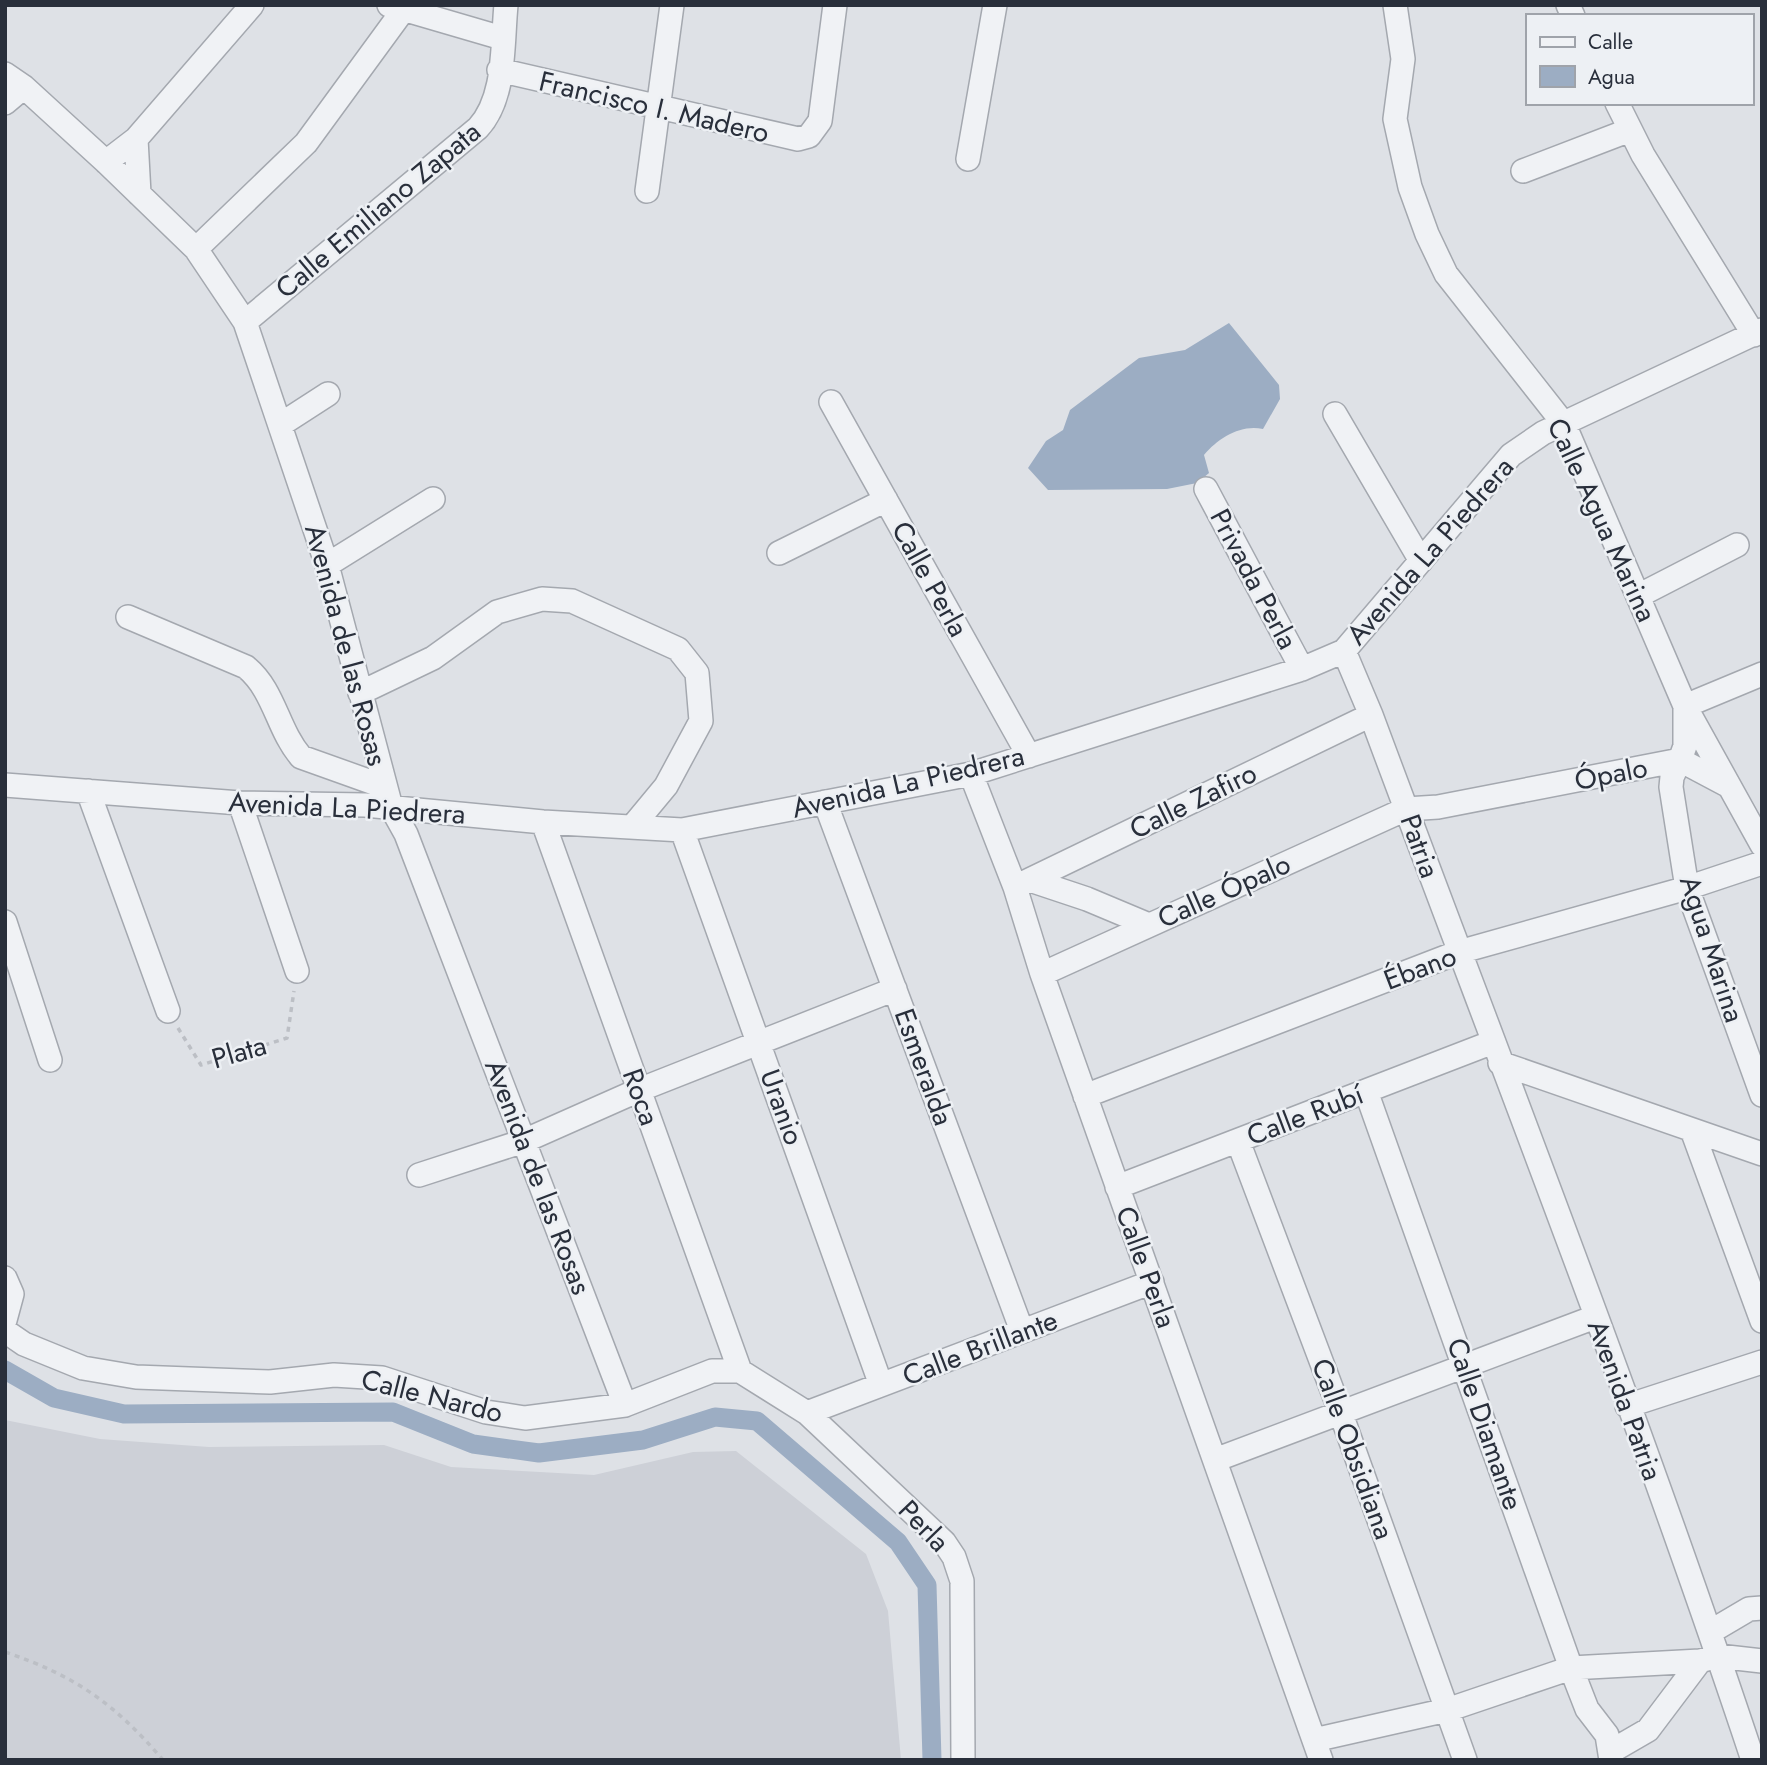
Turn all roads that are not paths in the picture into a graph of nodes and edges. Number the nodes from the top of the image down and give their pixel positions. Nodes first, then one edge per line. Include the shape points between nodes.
1 (252, 5) edge
2 (506, 5) edge
3 (672, 5) edge
4 (835, 5) edge
5 (995, 5) edge
6 (1395, 5) edge
7 (396, 7) edge
8 (502, 38) junction
9 (499, 70) junction
10 (15, 81) edge
11 (5, 103) edge
12 (1618, 105) edge
13 (658, 109) junction
14 (1630, 130) junction
15 (136, 139) junction
16 (968, 159) dead end
17 (106, 162) junction
18 (1523, 171) dead end
19 (647, 191) dead end
20 (139, 194) junction
21 (196, 249) junction
22 (245, 322) junction
23 (1758, 333) edge
24 (328, 394) dead end
25 (831, 402) dead end
26 (1335, 414) dead end
27 (1564, 424) junction
28 (280, 425) junction
29 (1206, 489) dead end
30 (433, 499) dead end
31 (886, 500) junction
32 (1737, 545) dead end
33 (779, 552) dead end
34 (1421, 561) junction
35 (327, 565) junction
36 (1638, 596) junction
37 (128, 617) dead end
38 (1345, 651) junction
39 (1302, 668) junction
40 (1762, 674) edge
41 (360, 694) junction
42 (1685, 706) junction
43 (1371, 715) junction
44 (1029, 756) junction
45 (1680, 760) junction
46 (971, 774) junction
47 (5, 785) edge
48 (1729, 786) junction
49 (88, 791) junction
50 (388, 797) junction
51 (825, 802) junction
52 (240, 803) junction
53 (1406, 809) junction
54 (543, 822) junction
55 (632, 827) junction
56 (682, 830) junction
57 (1762, 845) edge
58 (1762, 863) edge
59 (1022, 883) junction
60 (1688, 888) junction
61 (5, 922) edge
62 (1149, 925) junction
63 (1459, 952) junction
64 (297, 971) road end
65 (1042, 974) junction
66 (895, 989) junction
67 (168, 1011) road end
68 (759, 1045) junction
69 (1497, 1052) junction
70 (50, 1060) dead end
71 (639, 1090) junction
72 (1366, 1091) junction
73 (1085, 1096) junction
74 (1762, 1096) edge
75 (1692, 1130) junction
76 (524, 1141) junction
77 (1237, 1141) junction
78 (1762, 1154) edge
79 (419, 1175) dead end
80 (1117, 1187) junction
81 (5, 1278) edge
82 (1152, 1282) junction
83 (1595, 1317) junction
84 (5, 1320) edge
85 (1762, 1321) edge
86 (5, 1331) edge
87 (1022, 1331) junction
88 (1762, 1362) edge
89 (1465, 1366) junction
90 (740, 1371) junction
91 (881, 1385) junction
92 (625, 1405) junction
93 (1627, 1406) junction
94 (1340, 1411) junction
95 (807, 1413) junction
96 (1215, 1460) junction
97 (1762, 1608) edge
98 (1710, 1632) junction
99 (1709, 1659) junction
100 (1762, 1661) edge
101 (1572, 1668) junction
102 (1447, 1710) junction
103 (1317, 1750) edge
104 (1610, 1756) edge
105 (963, 1760) edge
106 (1465, 1760) edge
107 (1753, 1760) edge

1 - 15 street
2 - 8 street, Calle Emiliano Zapata
3 - 13 street
4 - 13 street, Francisco I. Madero via 820,121 809,136 787,139
5 - 16 street
6 - 27 street, Calle Agua Marina via 1402,59 1395,119 1410,187 1427,234 1446,274
7 - 8 street
7 - 21 street via 306,143
8 - 9 street, Calle Emiliano Zapata
9 - 13 street, Francisco I. Madero
9 - 22 street, Calle Emiliano Zapata via 491,114 478,128
10 - 11 street
10 - 17 street, Avenida de las Rosas
12 - 14 street
13 - 19 street
14 - 18 street
14 - 23 street
15 - 17 street
15 - 20 street
17 - 20 street, Avenida de las Rosas
20 - 21 street, Avenida de las Rosas
21 - 22 street, Avenida de las Rosas
22 - 28 street, Avenida de las Rosas
23 - 27 street, Avenida La Piedrera
24 - 28 street
25 - 31 street, Calle Perla
26 - 34 street
27 - 34 street, Avenida La Piedrera via 1511,455
27 - 36 street, Calle Agua Marina
28 - 35 street, Avenida de las Rosas
29 - 39 street, Privada Perla
30 - 35 street
31 - 33 street
31 - 44 street, Calle Perla
32 - 36 street
34 - 38 street, Avenida La Piedrera
35 - 41 street, Avenida de las Rosas
36 - 42 street, Calle Agua Marina
37 - 50 street via 246,667 262,680 292,747 301,757
38 - 39 street, Avenida La Piedrera
38 - 43 street, Patria
39 - 44 street, Avenida La Piedrera
40 - 42 street
41 - 50 street, Avenida de las Rosas
41 - 55 street via 433,658 497,612 542,599 572,601 678,649 697,673 701,721 666,786
42 - 45 street, Ópalo via 1685,746
42 - 48 street, Calle Agua Marina
43 - 53 street, Patria
43 - 59 street, Calle Zafiro
44 - 46 street, Avenida La Piedrera
45 - 48 street
45 - 53 street, Ópalo via 1438,807
45 - 60 street, Agua Marina via 1671,787
46 - 51 street, Avenida La Piedrera
46 - 59 street, Calle Perla
47 - 49 street, Avenida La Piedrera
48 - 57 street, Calle Agua Marina
49 - 52 street, Avenida La Piedrera
49 - 67 street
50 - 52 street, Avenida La Piedrera
50 - 54 street, Avenida La Piedrera
50 - 76 street, Avenida de las Rosas
51 - 56 street, Avenida La Piedrera
51 - 66 street, Esmeralda
52 - 64 street
53 - 62 street, Calle Ópalo
53 - 63 street, Patria
54 - 55 street, Avenida La Piedrera
54 - 71 street, Roca
55 - 56 street, Avenida La Piedrera
56 - 68 street, Uranio
58 - 60 street, Ébano
59 - 62 street via 1087,899
59 - 65 street, Calle Perla
60 - 63 street, Ébano
60 - 74 street, Agua Marina
61 - 70 street
62 - 65 street, Calle Ópalo
63 - 69 street, Patria
63 - 73 street, Ébano
65 - 73 street, Calle Perla
66 - 68 street
66 - 87 street, Esmeralda
68 - 71 street
68 - 91 street, Uranio
69 - 72 street, Calle Rubí
69 - 75 street
69 - 83 street, Avenida Patria
71 - 76 street
71 - 90 street, Roca
72 - 77 street, Calle Rubí
72 - 89 street, Calle Diamante
73 - 80 street, Calle Perla
75 - 78 street
75 - 85 street
76 - 79 street
76 - 92 street, Avenida de las Rosas
77 - 80 street, Calle Rubí
77 - 94 street, Calle Obsidiana
80 - 82 street, Calle Perla
81 - 84 street via 12,1294
82 - 87 street, Calle Brillante
82 - 96 street, Calle Perla
83 - 89 street
83 - 93 street, Avenida Patria
86 - 92 street, Calle Nardo via 24,1344 83,1368 136,1377 270,1382 334,1375 382,1378 486,1412 525,1418
87 - 91 street, Calle Brillante
88 - 93 street
89 - 94 street
89 - 101 street, Calle Diamante
90 - 92 street, Calle Nardo via 712,1371
90 - 95 street
91 - 95 street, Calle Brillante
93 - 98 street, Avenida Patria
94 - 96 street
94 - 102 street, Calle Obsidiana
95 - 105 street, Perla via 944,1542 954,1557 962,1581
96 - 103 street, Calle Perla
97 - 98 street via 1749,1609
98 - 99 street, Avenida Patria
99 - 100 street
99 - 101 street
99 - 104 street, Calle Diamante via 1648,1730
99 - 107 street, Avenida Patria
101 - 102 street
101 - 104 street, Calle Diamante via 1587,1709 1608,1735
102 - 103 street
102 - 106 street, Calle Obsidiana

